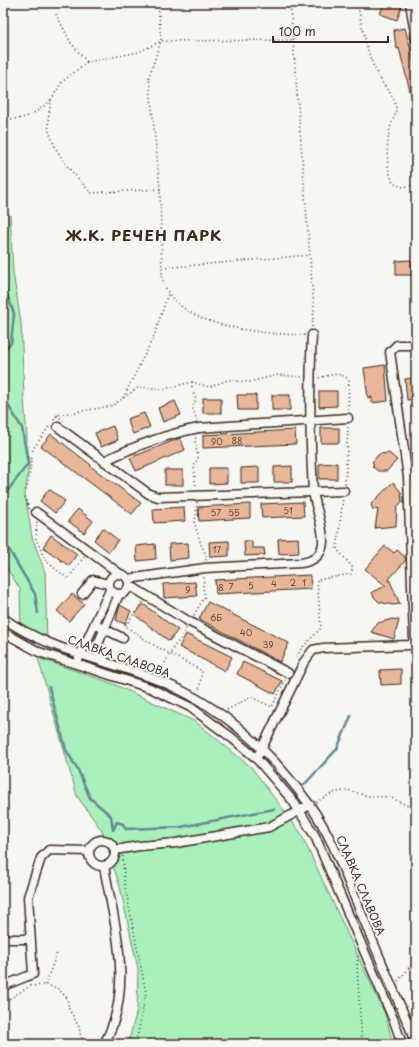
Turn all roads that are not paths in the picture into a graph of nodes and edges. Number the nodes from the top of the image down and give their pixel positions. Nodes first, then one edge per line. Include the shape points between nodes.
1 (410, 3) edge
2 (416, 39) edge
3 (312, 335) road end
4 (416, 345) edge
5 (348, 418) road end
6 (309, 419) junction
7 (58, 428) dead end
8 (104, 461) junction
9 (344, 491) road end
10 (314, 494) junction
11 (33, 514) road end
12 (102, 559) junction
13 (120, 574) junction
14 (414, 578) edge
15 (128, 582) junction
16 (109, 584) junction
17 (82, 594) dead end
18 (119, 594) junction
19 (3, 618) edge
20 (94, 623) junction
21 (104, 628) junction
22 (3, 632) edge
23 (123, 638) dead end
24 (81, 653) junction
25 (106, 661) junction
26 (77, 664) junction
27 (288, 673) road end
28 (263, 750) junction
29 (256, 758) junction
30 (310, 805) junction
31 (299, 811) junction
32 (119, 850) junction
33 (88, 852) junction
34 (104, 866) junction
35 (3, 939) edge
36 (30, 939) junction
37 (3, 986) edge
38 (104, 1044) edge
39 (402, 1044) edge
40 (414, 1044) edge

1 - 2 street
3 - 6 street
4 - 14 street via 397,345 390,352 408,477
5 - 6 street
6 - 8 street via 186,430
6 - 10 street
7 - 8 street
8 - 10 street via 149,494 158,497
9 - 10 street
10 - 15 street via 323,541 320,553 312,561 205,568
11 - 12 street
12 - 13 street
12 - 16 street
13 - 15 street
13 - 16 street
14 - 28 street via 414,639 411,645 313,650 304,662
15 - 18 street via 125,592
15 - 27 street via 188,621
16 - 17 street via 93,580
16 - 18 street
16 - 20 street
18 - 21 street
19 - 24 street, СЛАВКА СЛАВОВА via 47,643
20 - 21 street
20 - 24 street
21 - 23 street
21 - 25 street via 99,638 98,651
22 - 26 street, СЛАВКА СЛАВОВА via 39,652
24 - 25 street, СЛАВКА СЛАВОВА
24 - 26 street
25 - 28 street, СЛАВКА СЛАВОВА via 154,678 195,698
26 - 29 street, СЛАВКА СЛАВОВА via 150,688 190,707
28 - 29 street
28 - 30 street, СЛАВКА СЛАВОВА
29 - 31 street, СЛАВКА СЛАВОВА
30 - 31 street
30 - 40 street, СЛАВКА СЛАВОВА via 334,849 410,1028
31 - 32 street via 269,827
31 - 39 street, СЛАВКА СЛАВОВА via 324,854
32 - 33 street via 103,840 92,844
32 - 34 street via 112,862
33 - 34 street via 92,863
33 - 36 street via 49,850 41,858 28,897
34 - 38 street via 121,974 115,1018
35 - 36 street
36 - 37 street via 33,974

